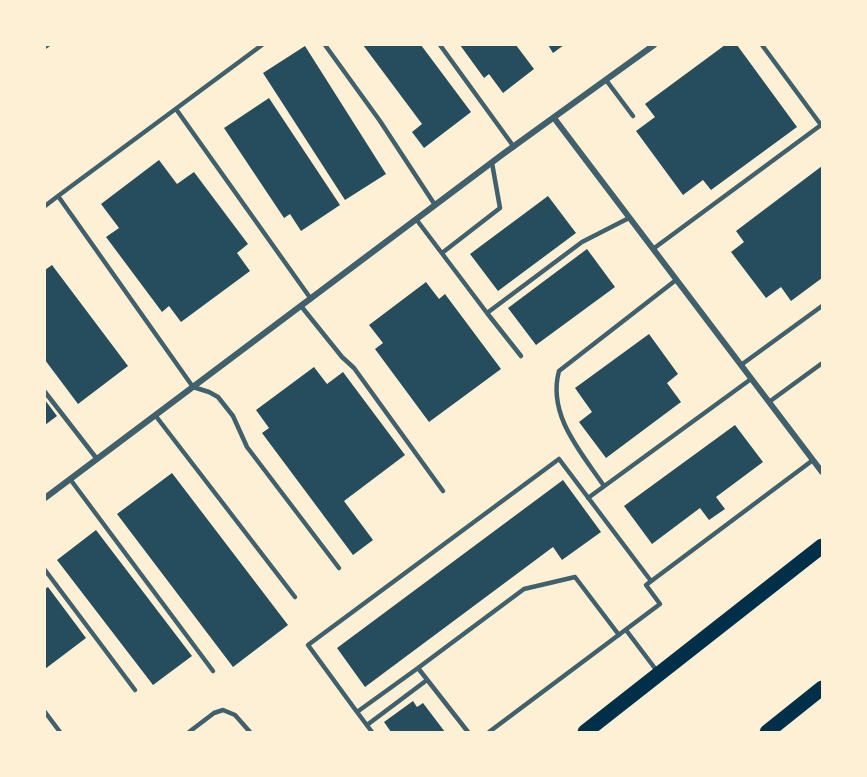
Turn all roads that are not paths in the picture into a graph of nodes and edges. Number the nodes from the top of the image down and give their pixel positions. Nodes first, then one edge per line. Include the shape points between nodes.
1 (262, 45) edge
2 (325, 45) edge
3 (440, 45) edge
4 (654, 45) edge
5 (762, 45) edge
6 (606, 80) junction
7 (176, 109) junction
8 (633, 116) dead end
9 (554, 118) junction
10 (514, 147) junction
11 (492, 163) junction
12 (58, 196) junction
13 (435, 205) junction
14 (45, 206) edge
15 (629, 218) junction
16 (416, 219) junction
17 (653, 249) junction
18 (442, 253) junction
19 (676, 280) junction
20 (311, 299) junction
21 (300, 306) junction
22 (822, 306) edge
23 (487, 313) junction
24 (521, 356) dead end
25 (820, 364) dead end
26 (741, 365) junction
27 (751, 379) junction
28 (193, 387) junction
29 (45, 392) edge
30 (769, 402) junction
31 (156, 415) junction
32 (97, 459) junction
33 (813, 460) junction
34 (822, 472) edge
35 (70, 479) junction
36 (604, 486) junction
37 (443, 491) dead end
38 (45, 498) edge
39 (588, 498) junction
40 (822, 546) edge
41 (339, 568) dead end
42 (45, 570) edge
43 (651, 581) junction
44 (295, 597) dead end
45 (626, 630) junction
46 (619, 635) junction
47 (418, 668) junction
48 (213, 671) dead end
49 (659, 674) junction
50 (427, 680) junction
51 (822, 688) edge
52 (135, 690) dead end
53 (45, 712) edge
54 (357, 712) junction
55 (367, 724) junction
56 (590, 730) edge
57 (60, 732) edge
58 (189, 732) edge
59 (250, 732) edge
60 (372, 732) edge
61 (468, 732) edge
62 (489, 732) edge
63 (767, 732) edge

1 - 7 lane
2 - 13 lane
3 - 10 lane
4 - 6 street
5 - 17 lane via 821,124
6 - 8 lane
6 - 9 street
7 - 12 lane
7 - 20 lane
9 - 10 street
9 - 15 street
10 - 11 street
11 - 13 street
11 - 18 lane via 500,208
12 - 14 lane
12 - 28 lane
13 - 16 street
15 - 17 street
15 - 23 lane via 582,242
16 - 18 lane
16 - 20 street
17 - 19 street
18 - 23 lane
19 - 26 street
19 - 36 lane via 559,371 555,386 558,405 570,436
20 - 21 street
21 - 28 street
21 - 37 lane via 354,368
22 - 26 lane
23 - 24 lane
25 - 30 lane
26 - 27 street
27 - 30 street
27 - 36 lane
28 - 31 street
28 - 41 lane via 218,397 233,416 246,447
29 - 32 lane
30 - 33 street
31 - 32 street
31 - 44 lane
32 - 35 street
33 - 34 street
33 - 43 lane
35 - 38 street
35 - 48 lane
36 - 39 lane
39 - 43 lane
39 - 54 lane via 559,459 308,645
40 - 49 highway
42 - 52 lane
43 - 45 lane via 646,585 660,604
45 - 46 lane
45 - 49 lane
46 - 47 lane via 575,577 524,589
46 - 62 lane
47 - 50 lane
47 - 54 lane
49 - 56 highway
50 - 55 lane
50 - 61 lane
51 - 63 highway
53 - 57 lane
54 - 55 lane
55 - 60 lane
58 - 59 lane via 223,710 236,715

